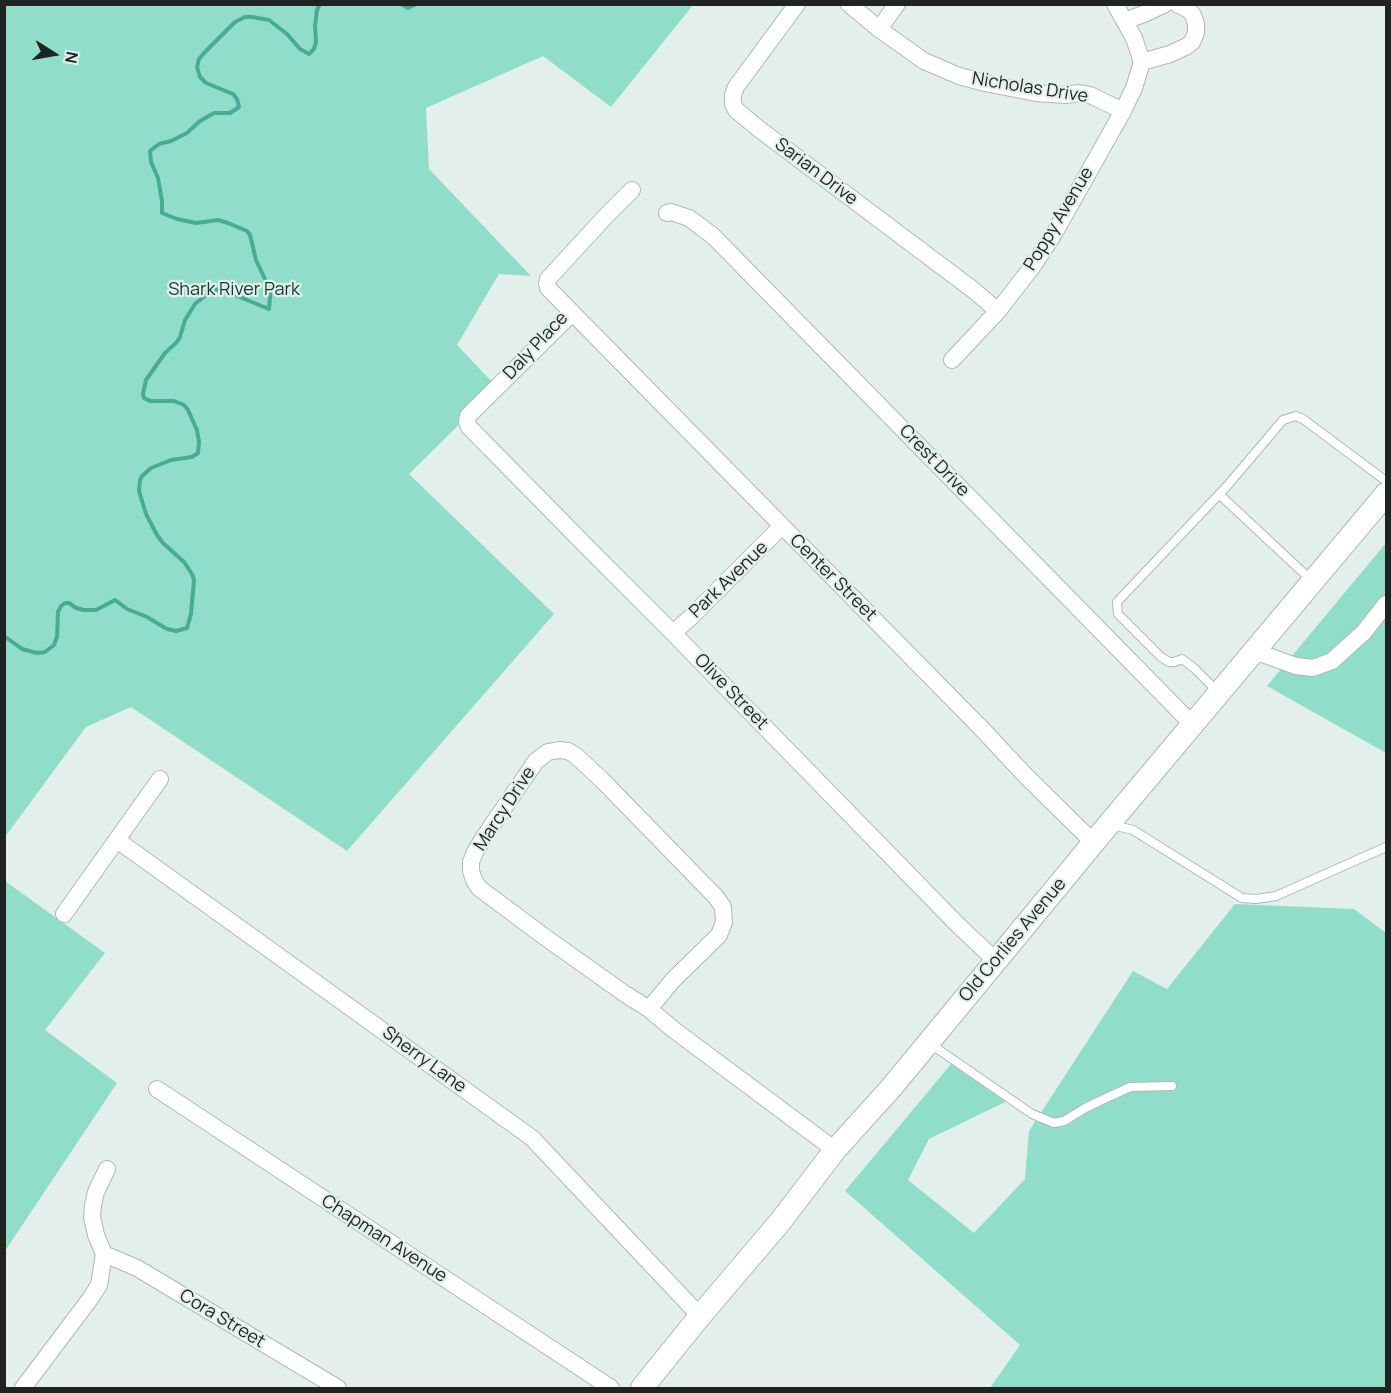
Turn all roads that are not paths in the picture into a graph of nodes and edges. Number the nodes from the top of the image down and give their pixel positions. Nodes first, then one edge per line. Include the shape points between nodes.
1 (797, 4) edge
2 (849, 4) edge
3 (897, 4) edge
4 (1115, 4) edge
5 (1165, 4) edge
6 (1176, 4) edge
7 (1125, 21) junction
8 (879, 29) junction
9 (1142, 62) junction
10 (1123, 111) junction
11 (632, 190) dead end
12 (667, 213) dead end
13 (998, 311) junction
14 (572, 313) junction
15 (952, 360) dead end
16 (467, 422) joint
17 (1386, 481) edge
18 (1219, 494) junction
19 (1386, 494) edge
20 (783, 526) junction
21 (1312, 582) junction
22 (1386, 604) edge
23 (674, 633) junction
24 (1254, 651) junction
25 (1219, 693) junction
26 (1192, 724) junction
27 (160, 779) dead end
28 (1109, 824) junction
29 (117, 840) junction
30 (1094, 843) junction
31 (1386, 847) edge
32 (64, 914) dead end
33 (996, 961) junction
34 (649, 1009) junction
35 (928, 1043) junction
36 (1172, 1086) dead end
37 (157, 1089) dead end
38 (835, 1150) junction
39 (107, 1169) dead end
40 (104, 1254) junction
41 (700, 1316) junction
42 (30, 1386) edge
43 (338, 1389) edge
44 (611, 1389) edge
45 (642, 1389) edge

1 - 13 street, Sarian Drive via 736,87 736,110
2 - 8 street, Nicholas Drive
3 - 8 street
4 - 7 street
5 - 7 street
6 - 9 street via 1193,15 1196,33 1192,42
7 - 9 street
8 - 10 street, Nicholas Drive via 924,61 959,76 1036,93 1090,95
9 - 10 street, Poppy Avenue
10 - 13 street, Poppy Avenue via 1055,232
11 - 14 street, Daly Place via 548,279 548,288
12 - 26 street, Crest Drive via 689,218 713,236
13 - 15 street, Poppy Avenue
14 - 16 street, Daly Place via 468,416
14 - 20 street, Center Street
16 - 23 street, Olive Street
17 - 18 lane via 1296,416 1283,420
18 - 21 lane
18 - 25 lane via 1117,602 1118,614 1161,657 1169,662 1182,659
19 - 21 street, Old Corlies Avenue
20 - 23 street, Park Avenue
20 - 30 street, Center Street
21 - 24 street, Old Corlies Avenue
22 - 24 street via 1332,662 1313,668 1296,666
23 - 33 street, Olive Street
24 - 25 street, Old Corlies Avenue
25 - 26 street, Old Corlies Avenue
26 - 28 street, Old Corlies Avenue
27 - 29 street
28 - 30 street, Old Corlies Avenue
28 - 31 lane via 1133,830 1242,898 1276,896
29 - 32 street
29 - 41 street, Sherry Lane via 532,1138
30 - 33 street, Old Corlies Avenue
33 - 35 street, Old Corlies Avenue
34 - 34 street, Marcy Drive via 542,935 479,888 474,880 471,862 475,852 536,761 548,752 559,750 575,755 723,907 724,922 718,935
34 - 38 street, Marcy Drive
35 - 36 lane via 1032,1114 1054,1123 1130,1087
35 - 38 street, Old Corlies Avenue
37 - 44 street, Chapman Avenue
38 - 41 street, Old Corlies Avenue
39 - 40 street via 96,1191 92,1217
40 - 42 street via 99,1285
40 - 43 street, Cora Street via 137,1268
41 - 45 street, Old Corlies Avenue

